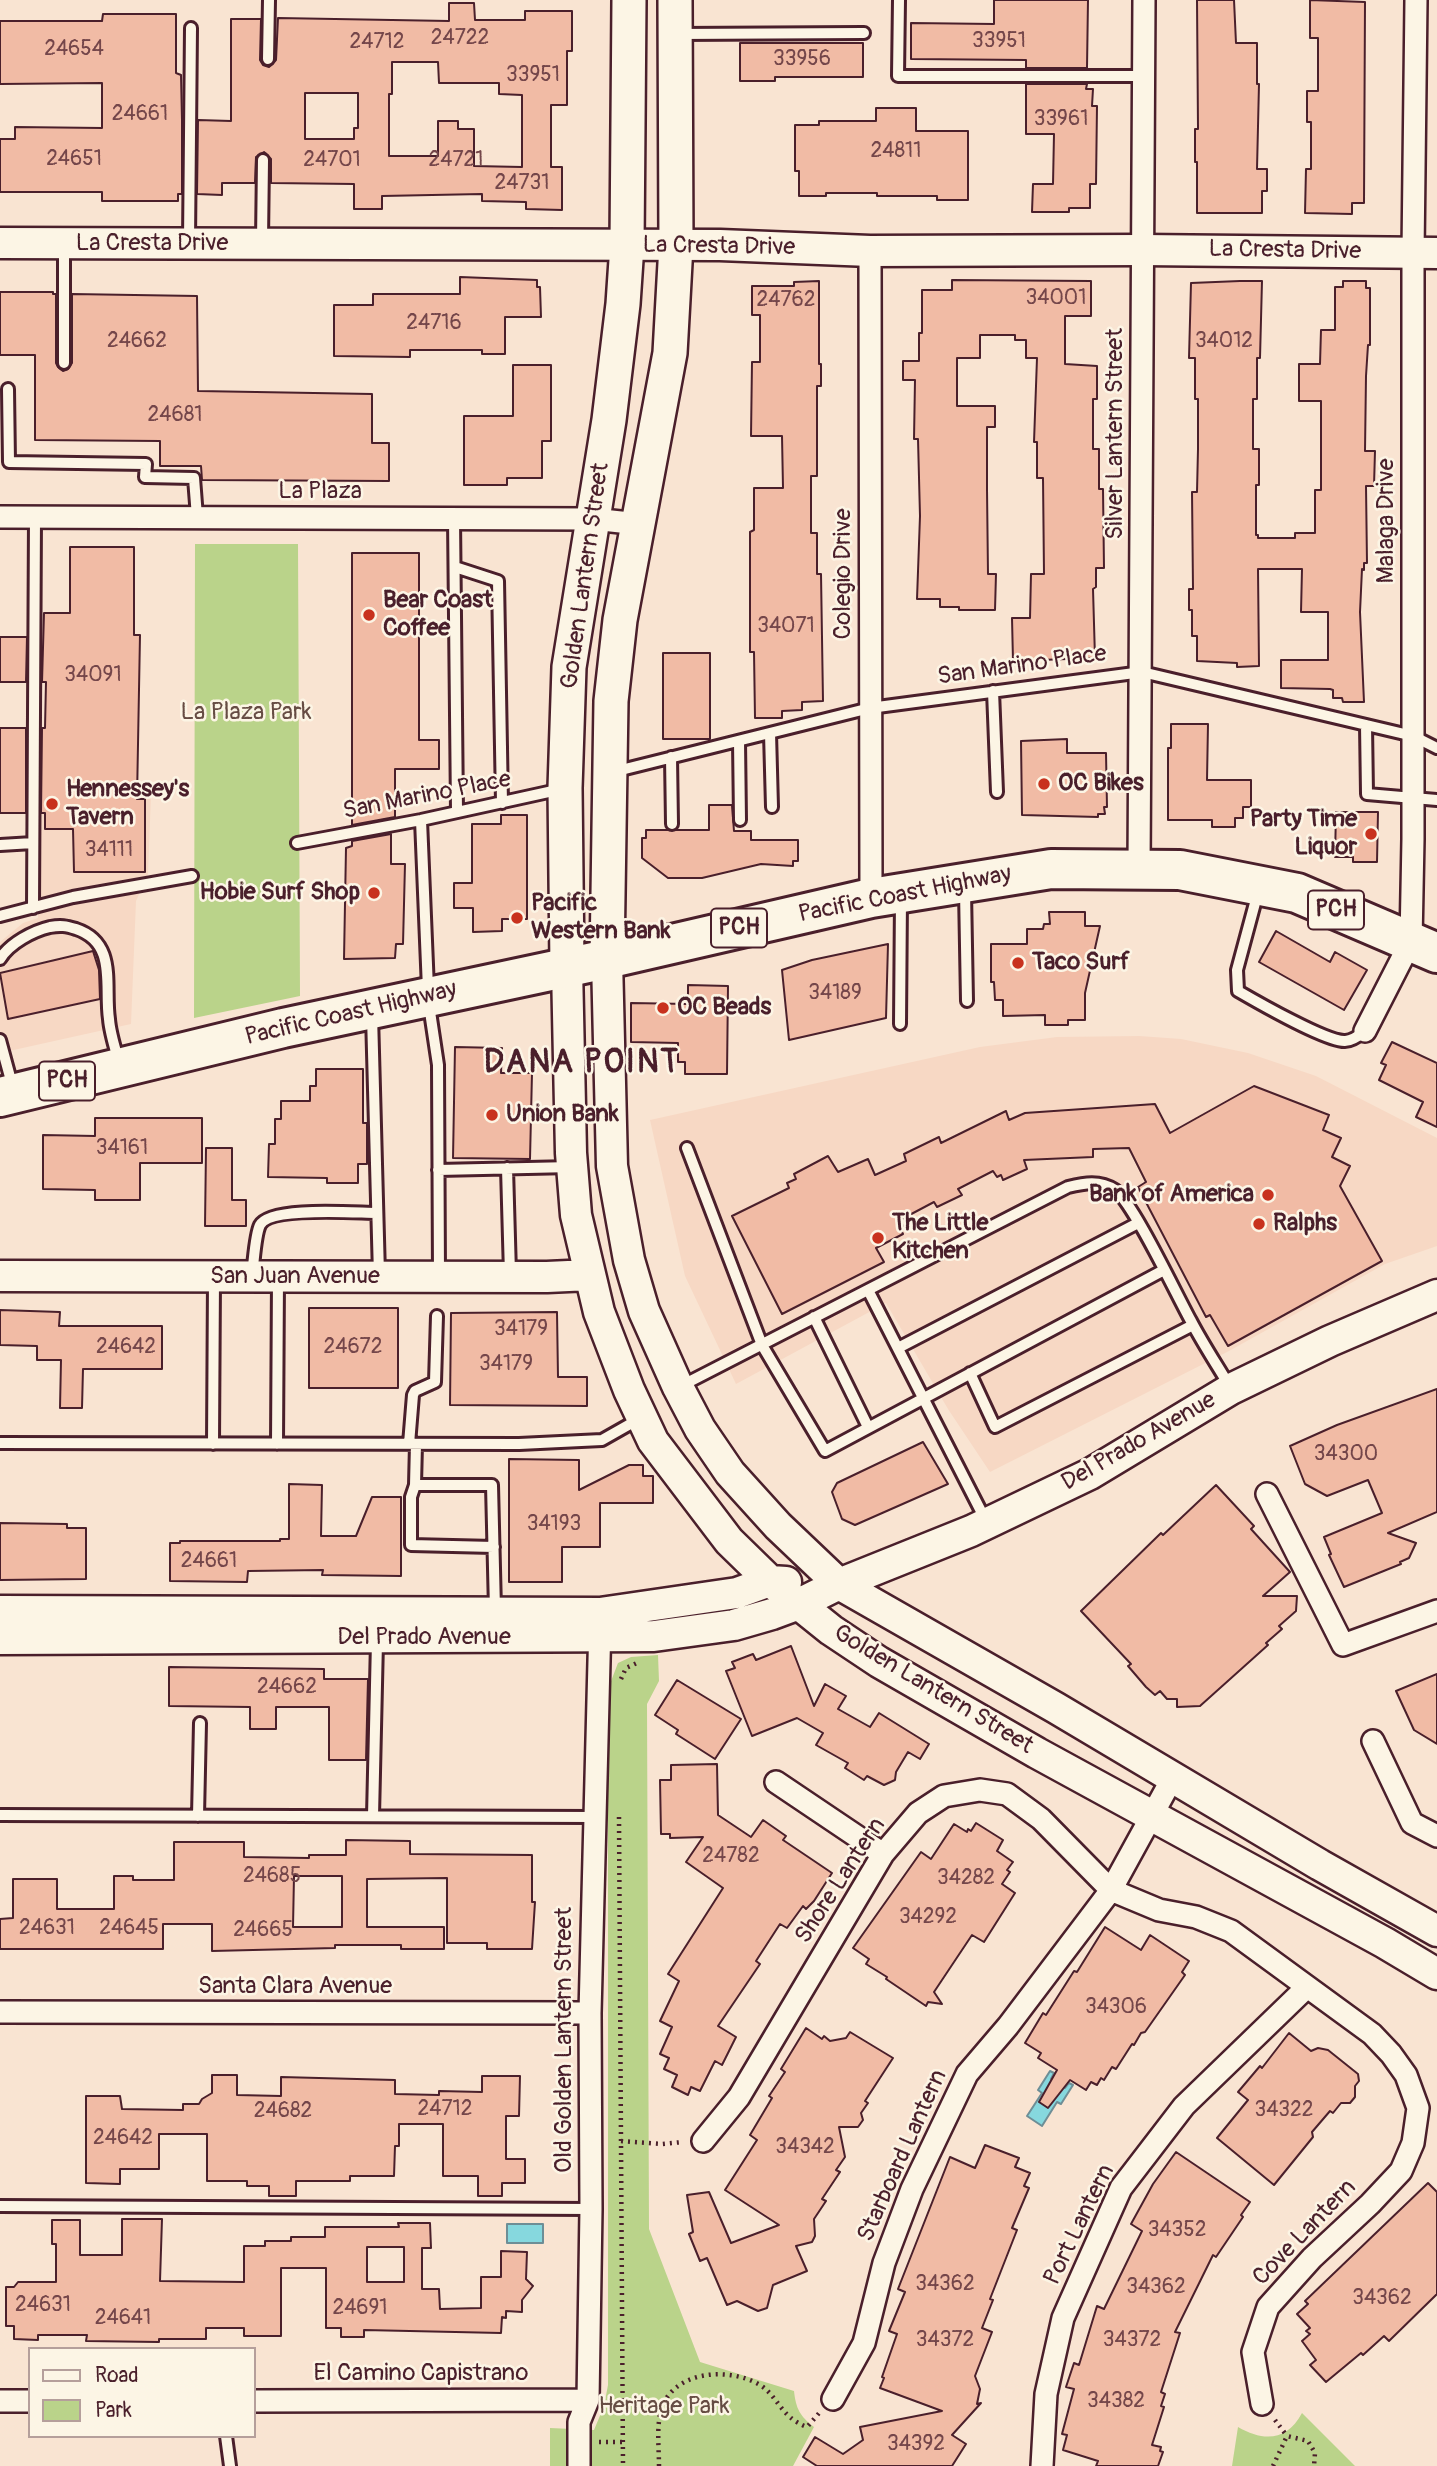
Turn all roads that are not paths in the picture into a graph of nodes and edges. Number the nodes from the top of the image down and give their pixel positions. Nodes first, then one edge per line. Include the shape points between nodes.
1 (269, 0) edge
2 (629, 0) edge
3 (659, 0) edge
4 (675, 0) edge
5 (898, 0) edge
6 (1144, 0) edge
7 (1416, 0) edge
8 (191, 28) dead end
9 (864, 33) dead end
10 (675, 34) junction
11 (268, 59) dead end
12 (1144, 76) junction
13 (674, 84) junction
14 (263, 160) dead end
15 (0, 243) edge
16 (64, 243) junction
17 (189, 244) junction
18 (262, 244) junction
19 (627, 246) junction
20 (676, 246) junction
21 (1142, 250) junction
22 (870, 251) junction
23 (1425, 253) edge
24 (64, 363) dead end
25 (8, 389) dead end
26 (0, 517) edge
27 (35, 517) junction
28 (197, 517) junction
29 (454, 518) junction
30 (593, 519) junction
31 (639, 524) junction
32 (455, 567) junction
33 (1142, 672) junction
34 (993, 691) junction
35 (870, 708) junction
36 (1366, 725) junction
37 (771, 733) junction
38 (1413, 736) junction
39 (739, 741) junction
40 (1437, 748) edge
41 (671, 757) junction
42 (610, 773) junction
43 (565, 788) junction
44 (998, 792) dead end
45 (1413, 797) junction
46 (1437, 800) edge
47 (502, 803) junction
48 (772, 807) dead end
49 (457, 813) junction
50 (421, 820) junction
51 (740, 820) dead end
52 (672, 824) dead end
53 (297, 843) dead end
54 (33, 844) junction
55 (0, 845) edge
56 (1139, 868) junction
57 (192, 876) dead end
58 (964, 881) junction
59 (1259, 886) junction
60 (886, 895) junction
61 (54, 902) junction
62 (33, 908) junction
63 (0, 916) edge
64 (62, 925) junction
65 (1424, 947) edge
66 (0, 959) edge
67 (607, 959) junction
68 (568, 967) junction
69 (428, 996) junction
70 (967, 1002) dead end
71 (372, 1009) junction
72 (900, 1024) dead end
73 (1365, 1031) joint
74 (0, 1040) edge
75 (120, 1068) junction
76 (7, 1095) edge
77 (687, 1148) dead end
78 (573, 1167) junction
79 (507, 1168) junction
80 (438, 1170) junction
81 (377, 1213) junction
82 (1138, 1223) junction
83 (1164, 1270) junction
84 (590, 1275) junction
85 (0, 1276) edge
86 (214, 1277) junction
87 (265, 1277) junction
88 (379, 1277) junction
89 (439, 1277) junction
90 (510, 1277) junction
91 (868, 1290) junction
92 (1437, 1295) edge
93 (437, 1316) dead end
94 (814, 1317) junction
95 (1193, 1325) junction
96 (762, 1345) junction
97 (898, 1348) junction
98 (970, 1373) junction
99 (678, 1388) junction
100 (1231, 1389) junction
101 (923, 1398) junction
102 (642, 1417) junction
103 (868, 1427) junction
104 (0, 1443) edge
105 (213, 1444) junction
106 (277, 1444) junction
107 (413, 1444) junction
108 (415, 1485) junction
109 (1266, 1494) dead end
110 (987, 1523) junction
111 (494, 1547) junction
112 (770, 1581) junction
113 (839, 1584) junction
114 (799, 1604) junction
115 (1437, 1611) edge
116 (0, 1612) edge
117 (495, 1613) junction
118 (600, 1625) junction
119 (377, 1638) junction
120 (0, 1639) edge
121 (200, 1723) dead end
122 (1373, 1741) dead end
123 (1173, 1777) junction
124 (776, 1782) dead end
125 (0, 1815) edge
126 (198, 1816) junction
127 (373, 1816) junction
128 (595, 1817) junction
129 (1153, 1817) junction
130 (1437, 1836) edge
131 (883, 1854) junction
132 (1111, 1890) junction
133 (1437, 1931) edge
134 (1437, 1974) edge
135 (1307, 1987) junction
136 (0, 2012) edge
137 (590, 2013) junction
138 (703, 2141) road end
139 (0, 2206) edge
140 (591, 2208) junction
141 (833, 2399) road end
142 (588, 2400) junction
143 (0, 2401) edge
144 (28, 2401) edge
145 (256, 2401) edge
146 (1262, 2404) dead end
147 (226, 2438) edge
148 (230, 2466) edge
149 (579, 2466) edge
150 (1042, 2466) edge

1 - 11 lane
2 - 19 main road, Golden Lantern Street
3 - 13 main road via 660,62 662,73
4 - 10 main road, Golden Lantern Street
5 - 12 lane via 898,76
6 - 12 street, Silver Lantern Street
7 - 23 street, Malaga Drive
8 - 17 lane
9 - 10 lane
10 - 13 main road, Golden Lantern Street
12 - 21 street, Silver Lantern Street
13 - 20 main road, Golden Lantern Street
14 - 18 lane
15 - 16 main road, La Cresta Drive
16 - 17 main road, La Cresta Drive
16 - 24 lane
17 - 18 main road, La Cresta Drive
18 - 19 main road, La Cresta Drive
19 - 20 main road, La Cresta Drive
19 - 30 main road, Golden Lantern Street
20 - 22 main road, La Cresta Drive
20 - 31 main road, Golden Lantern Street via 670,353
21 - 22 main road, La Cresta Drive
21 - 23 main road, La Cresta Drive
21 - 33 street, Silver Lantern Street
22 - 35 street, Colegio Drive
23 - 38 street, Malaga Drive
25 - 28 lane via 9,462 146,464 145,477 194,478
26 - 27 street, La Plaza
27 - 28 street, La Plaza
27 - 54 lane
28 - 29 street, La Plaza
29 - 30 street, La Plaza
29 - 32 lane
30 - 31 street, La Plaza
30 - 43 main road, Golden Lantern Street via 569,667
31 - 42 main road, Golden Lantern Street via 620,620 611,702
32 - 47 lane via 498,581
32 - 49 lane
33 - 34 lane, San Marino Place
33 - 36 lane, San Marino Place
33 - 56 street, Silver Lantern Street
34 - 35 lane, San Marino Place
34 - 44 lane
35 - 37 lane, San Marino Place
35 - 60 street, Colegio Drive
36 - 38 lane, San Marino Place
36 - 45 lane via 1367,794
37 - 39 lane, San Marino Place
37 - 48 lane
38 - 40 lane, San Marino Place
38 - 45 street, Malaga Drive
39 - 41 lane, San Marino Place
39 - 51 lane
41 - 42 lane, San Marino Place
41 - 52 lane
42 - 67 main road, Golden Lantern Street
43 - 47 lane, San Marino Place
43 - 68 main road, Golden Lantern Street
45 - 46 lane
45 - 65 street, Malaga Drive
47 - 49 lane, San Marino Place
49 - 50 lane, San Marino Place
50 - 53 lane, San Marino Place
50 - 69 lane
54 - 55 lane
54 - 62 lane
56 - 58 highway, Pacific Coast Highway / PCH via 1051,869
56 - 59 highway, Pacific Coast Highway / PCH via 1180,870
57 - 61 lane
58 - 60 highway, Pacific Coast Highway / PCH
58 - 70 lane
59 - 65 highway, Pacific Coast Highway / PCH via 1297,893
59 - 73 lane via 1237,970 1238,991 1332,1039 1347,1042
60 - 67 highway, Pacific Coast Highway / PCH
60 - 72 lane
61 - 62 lane
61 - 64 lane
62 - 63 lane
64 - 66 lane via 22,939
64 - 75 lane via 87,933 99,944 106,964 108,1018
65 - 73 street, Malaga Drive
67 - 68 highway, Pacific Coast Highway / PCH
67 - 99 main road, Golden Lantern Street via 612,1166 640,1298
68 - 69 highway, Pacific Coast Highway / PCH
68 - 78 main road, Golden Lantern Street
69 - 71 highway, Pacific Coast Highway / PCH
69 - 80 lane via 438,1065
71 - 75 highway, Pacific Coast Highway / PCH
71 - 81 lane
74 - 76 lane
75 - 76 highway, Pacific Coast Highway / PCH
77 - 96 lane
78 - 79 lane
78 - 84 main road, Golden Lantern Street via 576,1215
79 - 80 lane
79 - 90 lane
80 - 89 lane
81 - 87 lane via 282,1213 266,1218 259,1226
81 - 88 lane
82 - 83 lane
82 - 91 lane via 1116,1191 1084,1183 1068,1187
82 - 97 lane
83 - 95 lane
83 - 98 lane
84 - 90 main road, San Juan Avenue
84 - 102 main road, Golden Lantern Street via 599,1312
85 - 86 main road, San Juan Avenue
86 - 87 main road, San Juan Avenue
86 - 105 lane
87 - 88 main road, San Juan Avenue
87 - 106 lane
88 - 89 main road, San Juan Avenue
89 - 90 main road, San Juan Avenue
91 - 94 lane
91 - 97 lane
92 - 100 main road, Del Prado Avenue
93 - 107 lane via 436,1379 413,1395
94 - 96 lane
94 - 103 lane
95 - 98 lane via 995,1427
95 - 100 lane
96 - 99 lane
96 - 103 lane via 825,1451
97 - 101 lane
98 - 101 lane
99 - 113 main road, Golden Lantern Street via 730,1473
100 - 110 main road, Del Prado Avenue via 1090,1474
101 - 103 lane
101 - 110 lane
102 - 107 lane via 602,1440
102 - 112 main road, Golden Lantern Street via 653,1441 729,1541
104 - 105 lane
105 - 106 lane
106 - 107 lane
107 - 108 lane
108 - 111 lane via 492,1485
108 - 111 lane via 411,1545
109 - 115 street via 1343,1645
110 - 113 main road, Del Prado Avenue
111 - 117 lane
112 - 113 main road, Del Prado Avenue
112 - 114 main road, Golden Lantern Street
112 - 118 main road, Del Prado Avenue
113 - 114 main road, Del Prado Avenue
113 - 123 main road, Golden Lantern Street
114 - 118 main road, Del Prado Avenue via 734,1625 654,1636
114 - 129 main road, Golden Lantern Street via 879,1662
116 - 117 main road, Del Prado Avenue
117 - 118 main road, Del Prado Avenue
118 - 119 main road, Del Prado Avenue
118 - 128 street, Old Golden Lantern Street
119 - 120 main road, Del Prado Avenue
119 - 127 lane
121 - 126 lane
122 - 130 street via 1412,1823
123 - 129 street, Starboard Lantern
123 - 133 main road, Golden Lantern Street
124 - 131 street
125 - 126 lane
126 - 127 lane
127 - 128 lane
128 - 137 street, Old Golden Lantern Street
129 - 132 street, Starboard Lantern
129 - 134 main road, Golden Lantern Street
131 - 132 street, Shore Lantern via 918,1813 944,1797 980,1790 1007,1794 1041,1819
131 - 138 street, Shore Lantern via 739,2097
132 - 135 street via 1231,1931
132 - 141 street, Starboard Lantern via 967,2074 902,2213 864,2343
135 - 146 street, Cove Lantern via 1372,2034 1391,2054 1406,2075 1418,2108 1413,2143 1401,2171 1268,2307 1253,2352
135 - 150 street, Port Lantern via 1184,2106 1121,2188 1063,2318 1046,2395
136 - 137 street, Santa Clara Avenue
137 - 140 street, Old Golden Lantern Street
139 - 140 lane
140 - 142 street, Old Golden Lantern Street
142 - 145 street, El Camino Capistrano
142 - 149 street, Old Golden Lantern Street via 579,2422
143 - 144 street
147 - 148 lane

